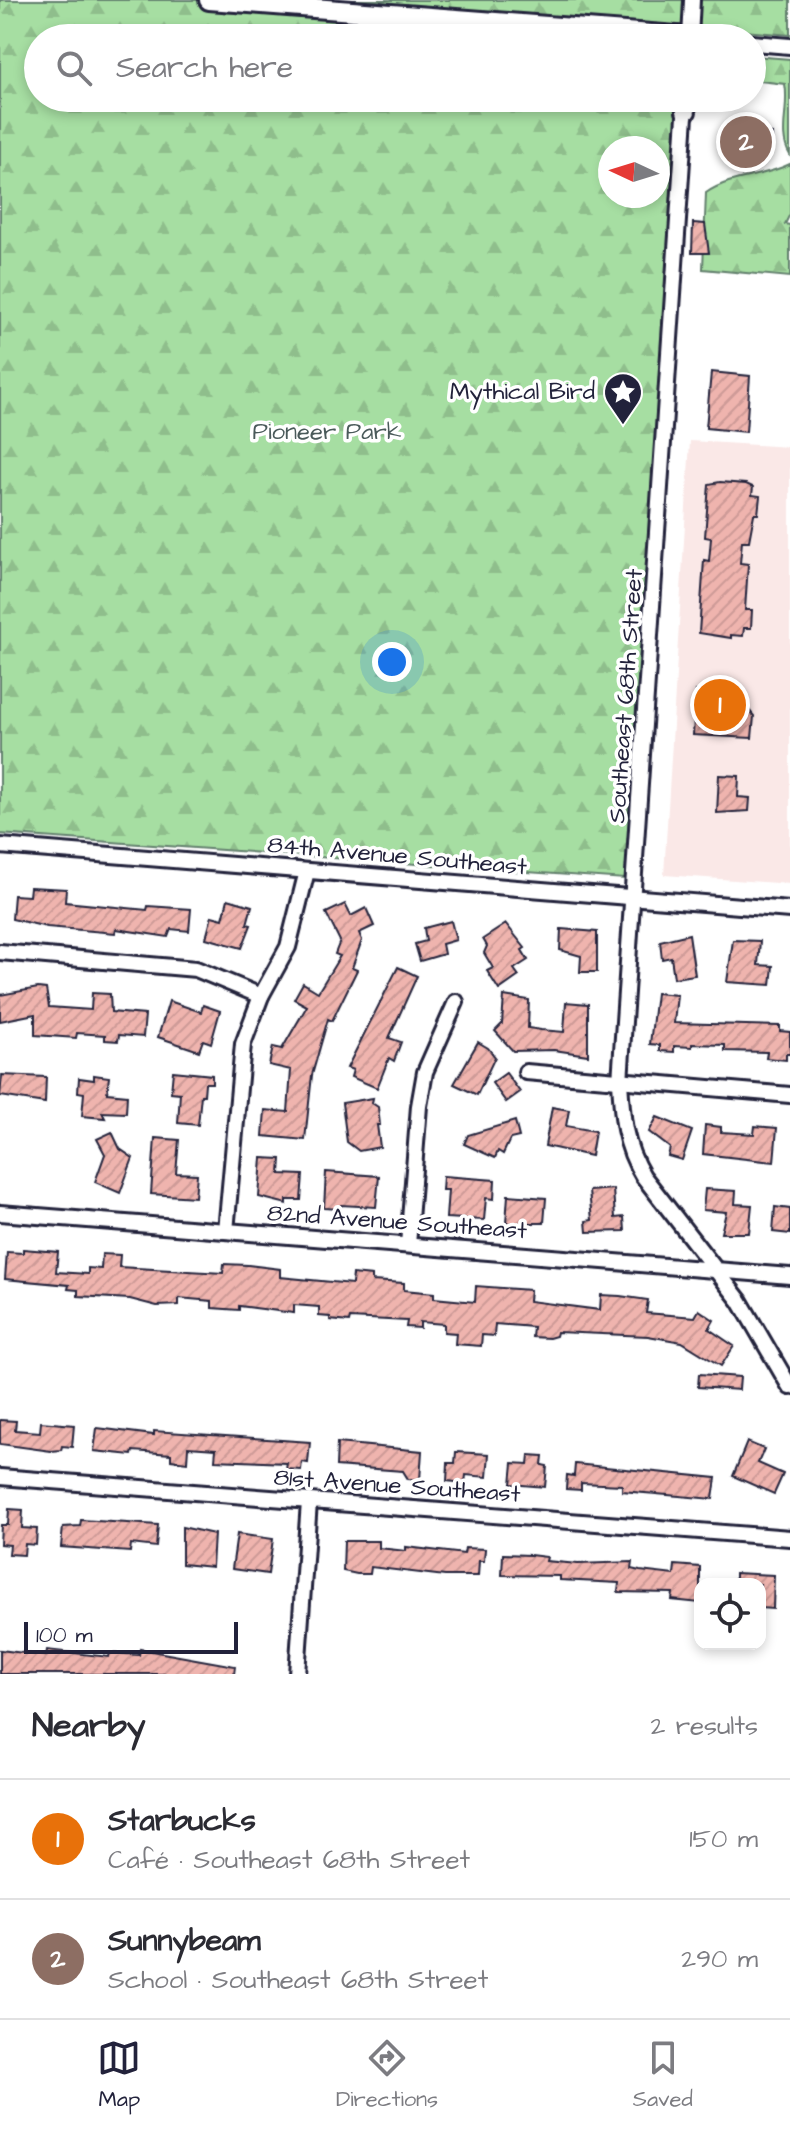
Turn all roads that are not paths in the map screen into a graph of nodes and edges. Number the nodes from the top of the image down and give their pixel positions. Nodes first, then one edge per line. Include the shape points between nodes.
1 (209, 0) edge
2 (692, 0) edge
3 (506, 24) edge
4 (691, 24) edge
5 (766, 44) edge
6 (790, 46) edge
7 (685, 112) edge
8 (0, 846) edge
9 (307, 871) junction
10 (634, 899) junction
11 (790, 910) edge
12 (0, 952) edge
13 (261, 996) junction
14 (456, 1002) dead end
15 (526, 1072) dead end
16 (620, 1081) junction
17 (790, 1095) edge
18 (0, 1213) edge
19 (226, 1231) junction
20 (408, 1245) junction
21 (715, 1268) junction
22 (790, 1276) edge
23 (790, 1387) edge
24 (0, 1477) edge
25 (309, 1502) junction
26 (790, 1538) edge
27 (297, 1674) edge

1 - 3 main road
2 - 4 street
5 - 6 street
7 - 10 street, Southeast 68th Street
8 - 9 street, 84th Avenue Southeast
9 - 10 street, 84th Avenue Southeast
9 - 13 street via 288,947
10 - 11 street, 84th Avenue Southeast
10 - 16 street, Southeast 68th Street
12 - 13 street via 196,969
13 - 19 street via 239,1065
14 - 20 street via 425,1072
15 - 16 street
16 - 17 street
16 - 21 street, Southeast 68th Street via 622,1123 633,1160
18 - 19 street, 82nd Avenue Southeast
19 - 20 street, 82nd Avenue Southeast
20 - 21 street, 82nd Avenue Southeast
21 - 22 street, 82nd Avenue Southeast
21 - 23 street, Southeast 68th Street
24 - 25 street, 81st Avenue Southeast
25 - 26 street, 81st Avenue Southeast
25 - 27 street

